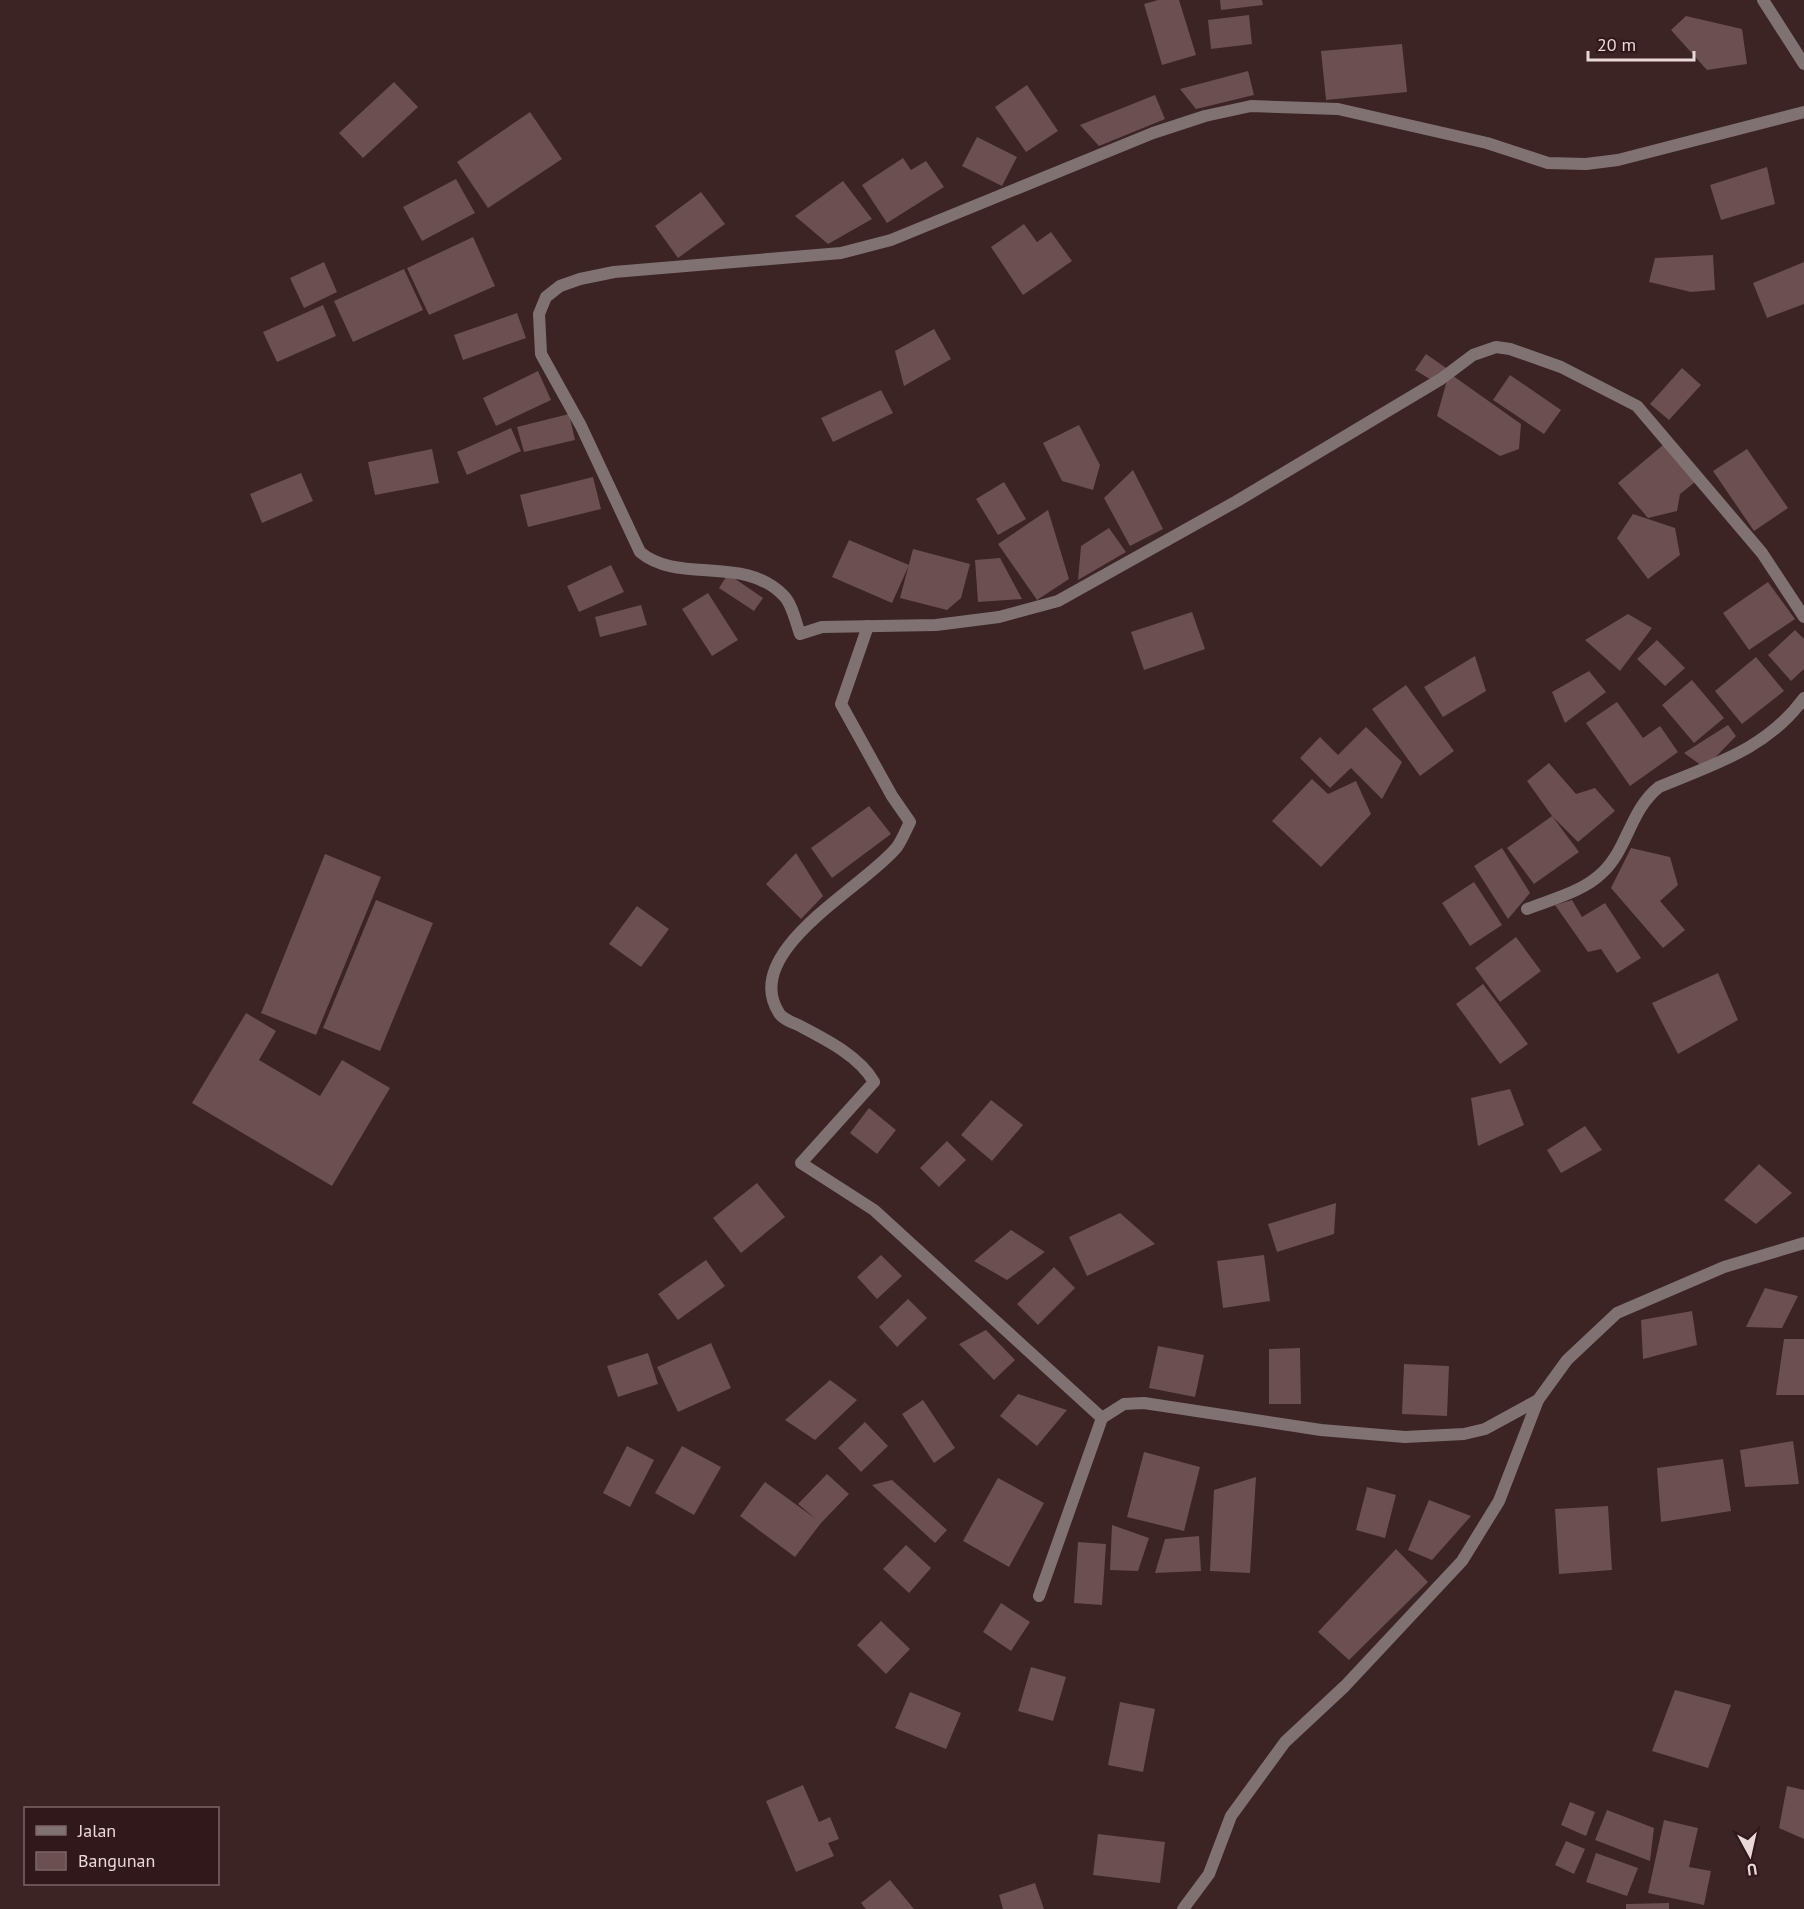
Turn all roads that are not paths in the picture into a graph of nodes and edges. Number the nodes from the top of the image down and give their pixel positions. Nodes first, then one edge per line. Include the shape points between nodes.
1 (1763, 0) edge
2 (1804, 64) edge
3 (1804, 112) edge
4 (1804, 617) edge
5 (868, 626) junction
6 (1804, 698) edge
7 (1527, 909) dead end
8 (1804, 1243) edge
9 (1538, 1400) junction
10 (1102, 1418) junction
11 (1039, 1596) dead end
12 (1184, 1909) edge

1 - 2 street
3 - 5 street via 1618,160 1548,163 1487,143 1338,109 1251,106 1154,133 891,240 841,253 615,272 560,286 546,297 539,314 541,354 581,426 639,552 658,564 748,575 768,584 786,597 800,634 822,627
4 - 5 street via 1762,553 1637,405 1561,367 1496,347 1473,356 1237,501 1058,601 999,617
5 - 10 street via 842,704 910,822 896,847 809,925 777,960 770,994 780,1016 860,1064 874,1082 801,1163 874,1210
6 - 7 street via 1782,726 1760,742 1659,787 1645,798 1619,850 1603,872 1582,887
8 - 9 street via 1724,1267 1617,1313 1567,1360
9 - 10 street via 1485,1429 1417,1436 1321,1430 1144,1403 1124,1404
9 - 12 street via 1499,1501 1462,1561 1345,1686 1279,1749 1231,1816 1209,1874
10 - 11 street

